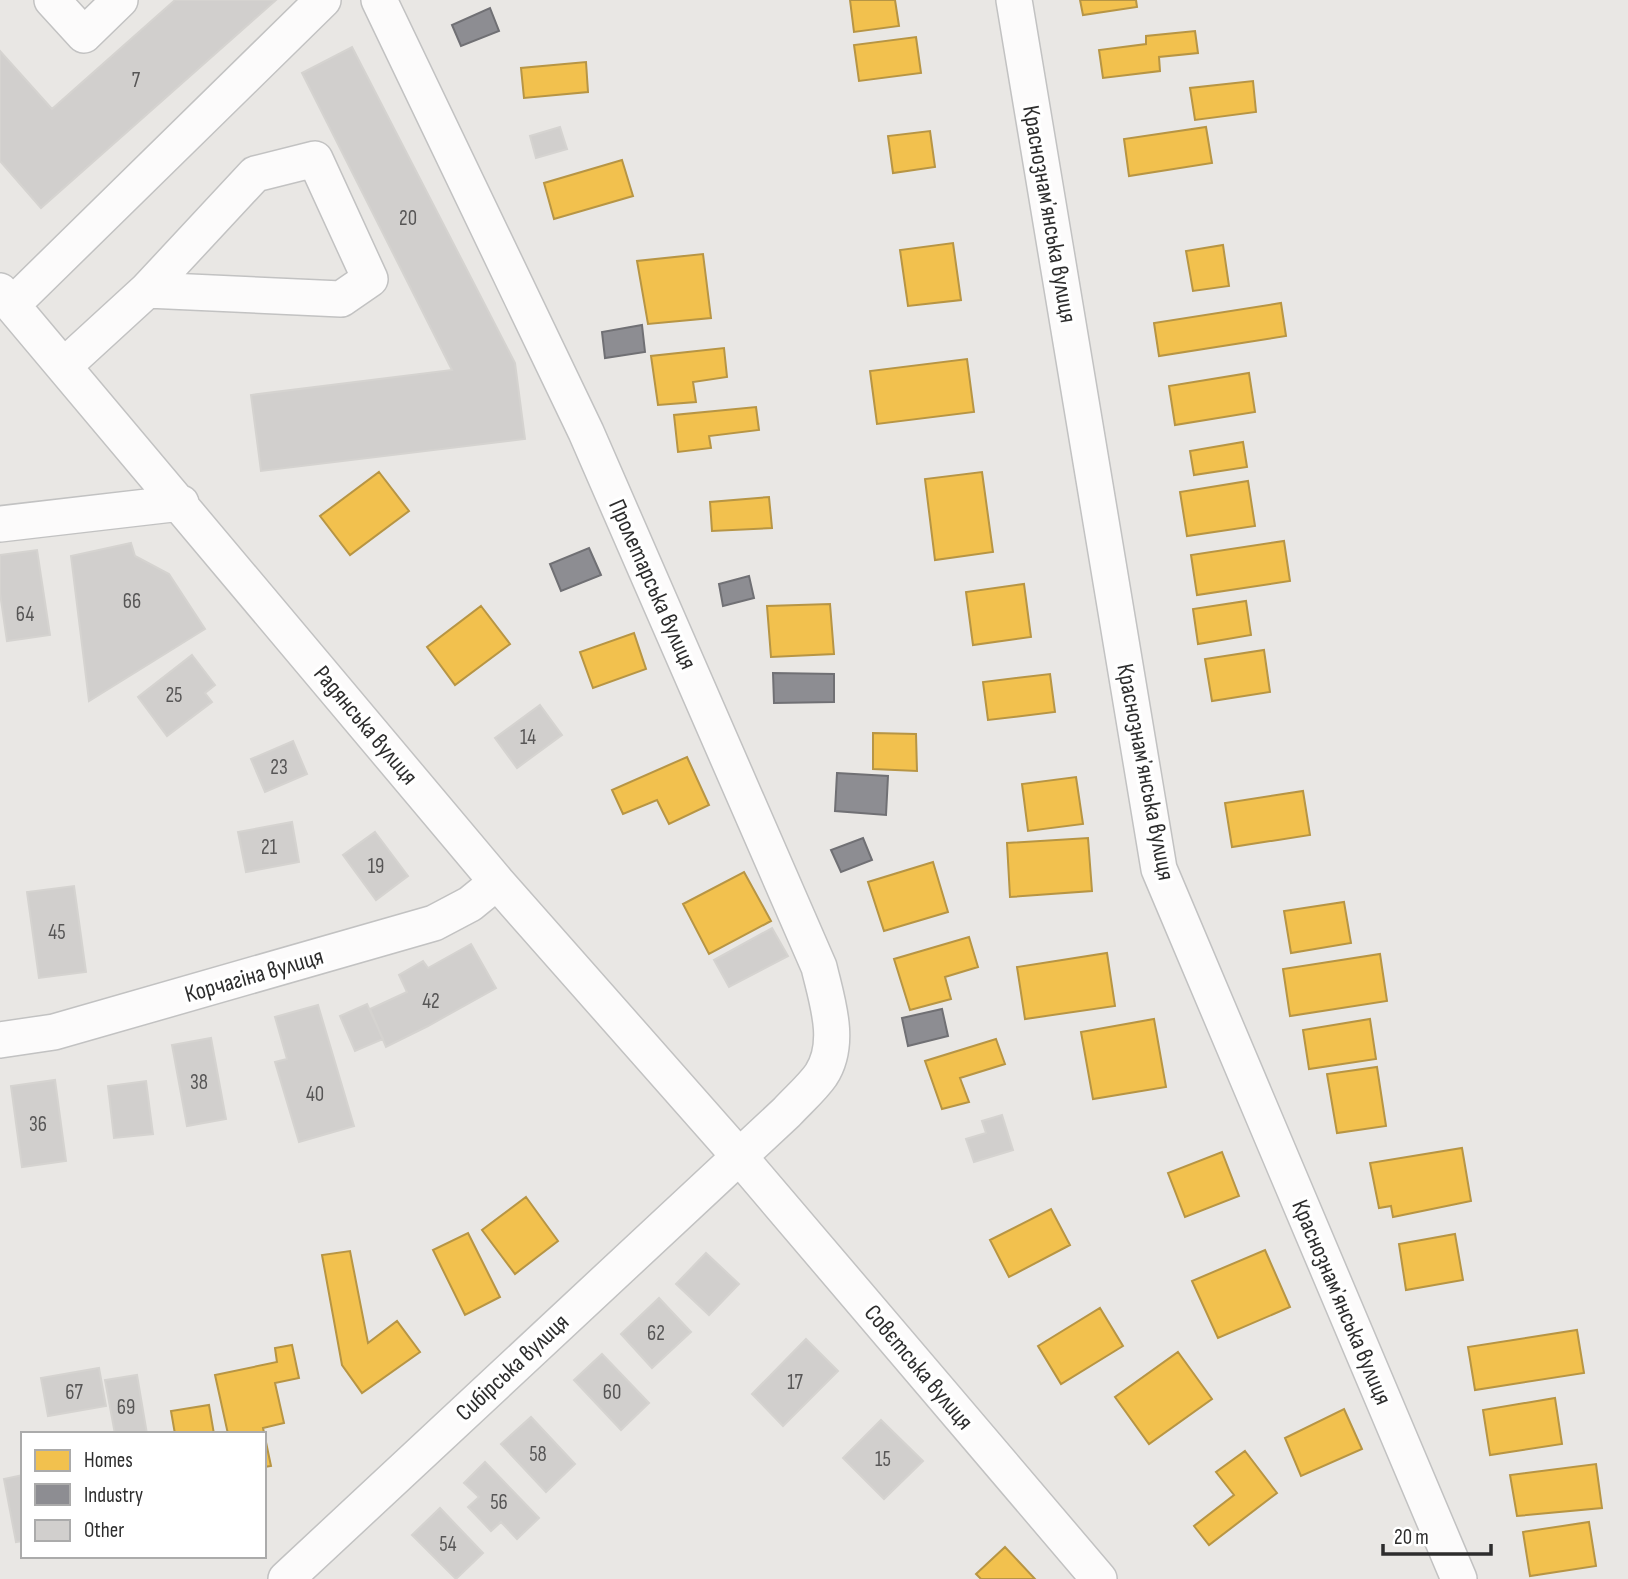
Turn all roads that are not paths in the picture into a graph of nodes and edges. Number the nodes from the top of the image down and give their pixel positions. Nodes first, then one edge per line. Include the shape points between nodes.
1 (52, 0) edge
2 (120, 0) edge
3 (323, 0) edge
4 (379, 0) edge
5 (1014, 0) edge
6 (147, 290) junction
7 (6, 298) edge
8 (64, 366) junction
9 (181, 503) junction
10 (0, 524) edge
11 (497, 882) junction
12 (0, 1040) edge
13 (738, 1155) junction
14 (286, 1579) edge
15 (1099, 1579) edge
16 (1459, 1579) edge

1 - 2 street via 84,34
3 - 7 street
4 - 13 street, Пролетарська вулиця via 586,432 819,967 831,1021 831,1050 821,1074
5 - 16 street, Краснознамʼянська вулиця via 1159,869
6 - 6 street via 341,299 370,279 315,159 255,174
6 - 8 street
7 - 8 street, Радянська вулиця
8 - 9 street, Радянська вулиця
9 - 10 street
9 - 11 street, Радянська вулиця
11 - 12 street, Корчагіна вулиця via 470,904 434,923 54,1032
11 - 13 street, Радянська вулиця
13 - 14 street, Сибірська вулиця
13 - 15 street, Совєтська вулиця

